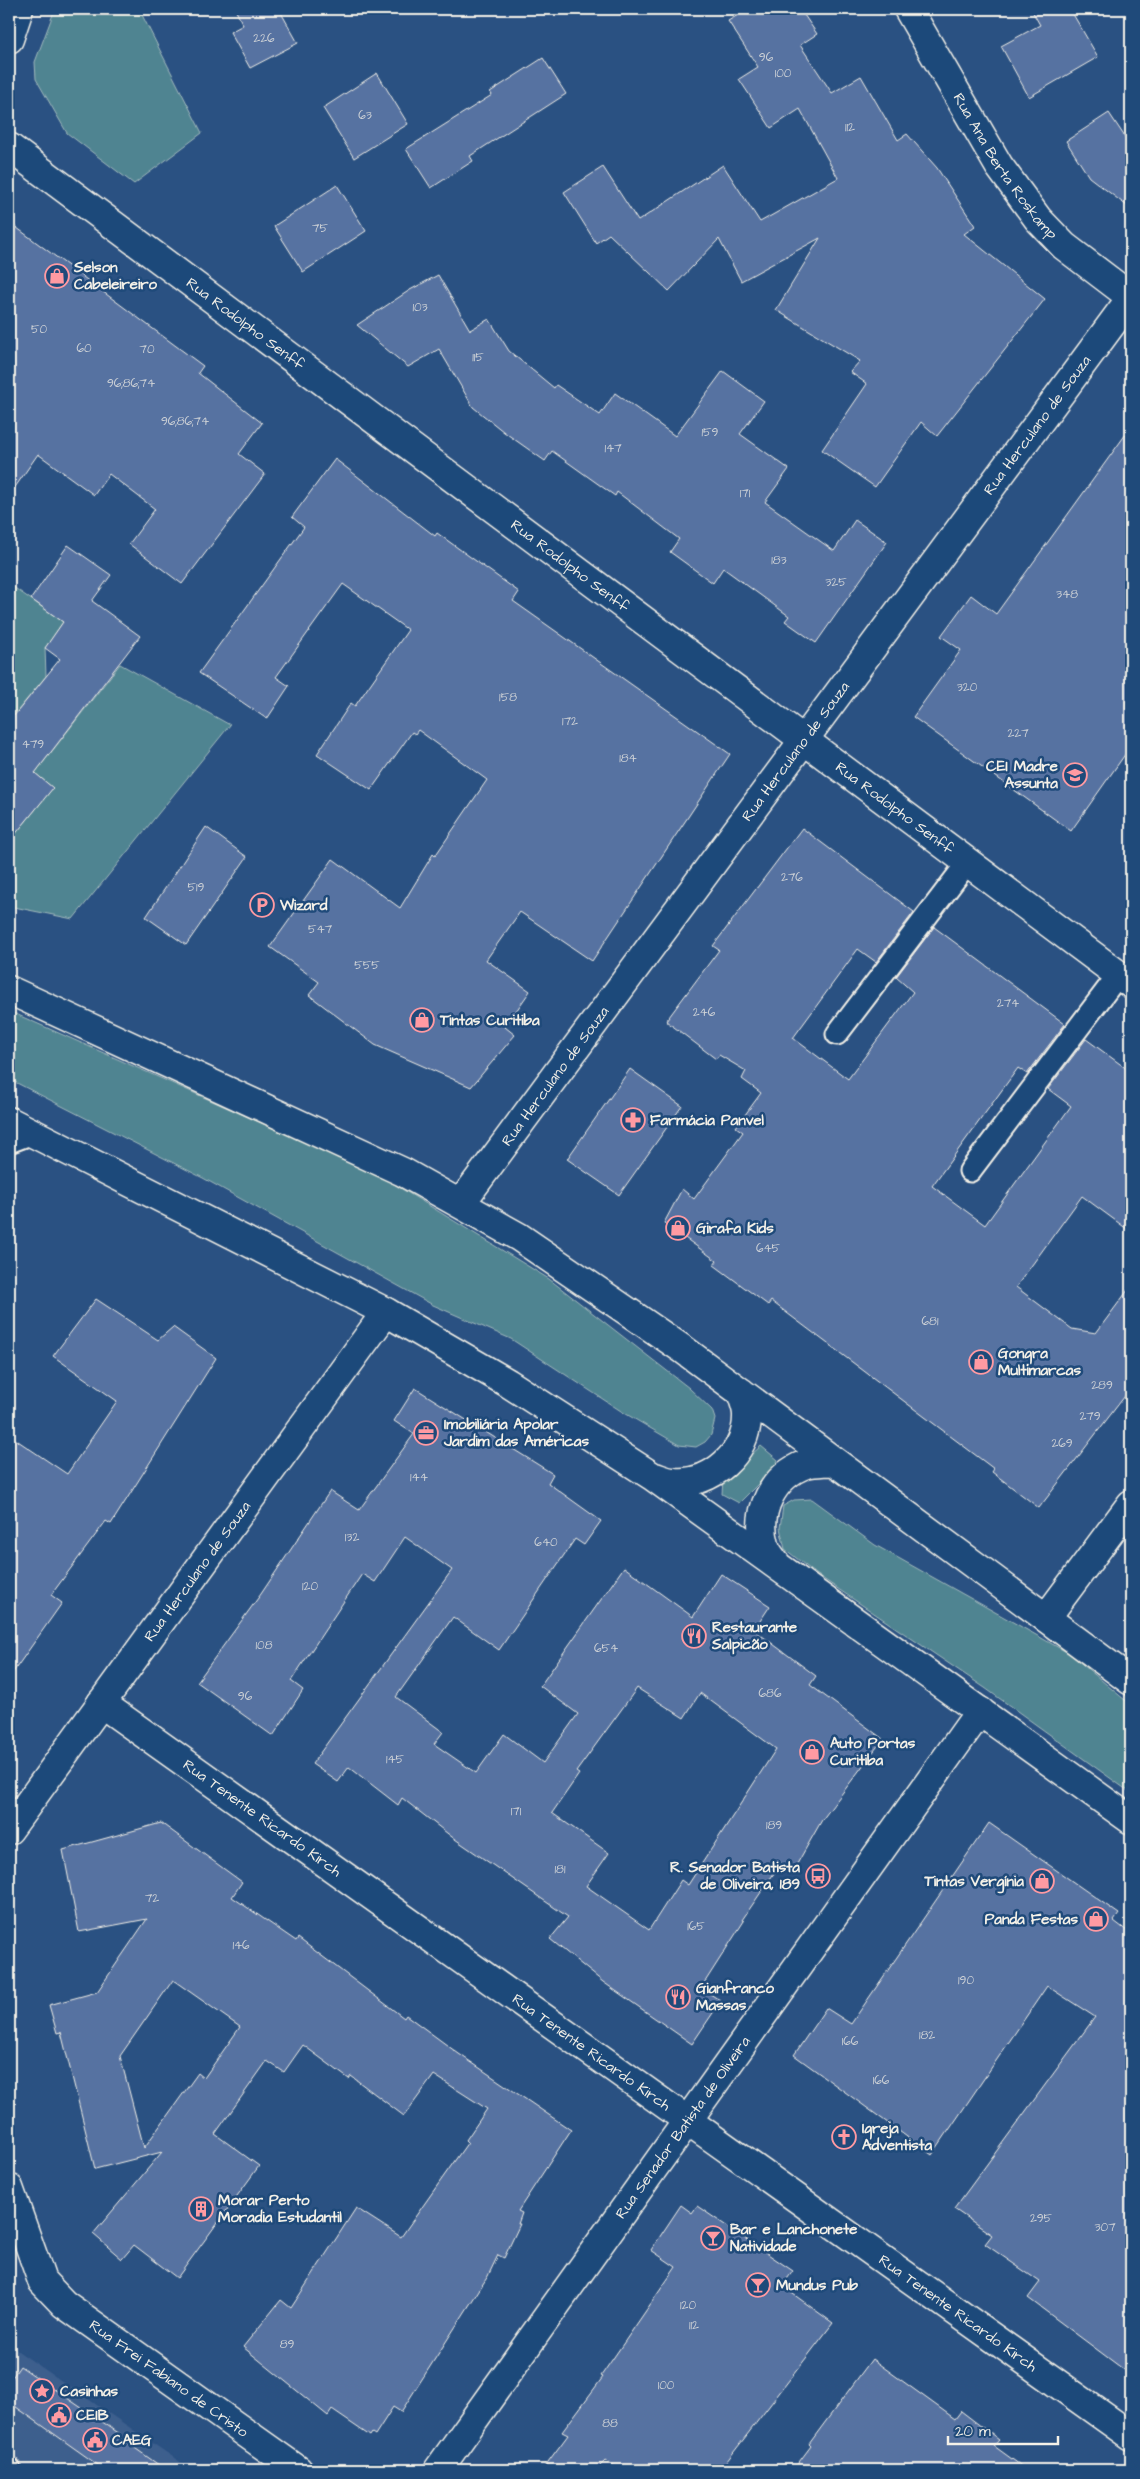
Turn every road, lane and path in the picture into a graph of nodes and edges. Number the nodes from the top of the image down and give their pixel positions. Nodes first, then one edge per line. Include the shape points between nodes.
1 (19, 9) edge
2 (908, 9) edge
3 (9, 39) edge
4 (9, 147) edge
5 (1131, 298) edge
6 (805, 740) junction
7 (968, 862) junction
8 (1125, 979) edge
9 (9, 990) edge
10 (837, 1034) dead end
11 (9, 1121) edge
12 (21, 1138) edge
13 (970, 1171) dead end
14 (461, 1204) junction
15 (386, 1312) junction
16 (741, 1392) junction
17 (833, 1461) junction
18 (652, 1476) junction
19 (1131, 1504) edge
20 (779, 1567) junction
21 (1046, 1618) junction
22 (1131, 1681) edge
23 (101, 1703) junction
24 (980, 1711) junction
25 (1131, 1820) edge
26 (9, 1830) edge
27 (688, 2120) junction
28 (9, 2188) edge
29 (1131, 2436) edge
30 (298, 2470) edge
31 (438, 2470) edge

1 - 3 street
2 - 5 street, Rua Ana Berta Roskamp via 1000,166 1038,219 1064,246
4 - 6 street, Rua Rodolpho Senff
5 - 6 street, Rua Herculano de Souza
6 - 7 street, Rua Rodolpho Senff
6 - 14 street, Rua Herculano de Souza
7 - 8 street, Rua Rodolpho Senff
7 - 10 lane
8 - 13 lane
9 - 14 street via 403,1172
11 - 12 street
12 - 15 street
14 - 16 street via 587,1282
15 - 18 street via 508,1383
15 - 23 street, Rua Herculano de Souza
16 - 17 street
16 - 18 street via 747,1414 744,1436 733,1457 716,1471 695,1481 673,1482
17 - 20 street via 807,1464 784,1476 768,1496 761,1521 765,1546
17 - 21 street
18 - 20 street
19 - 21 street
20 - 24 street
21 - 22 street
23 - 26 street, Rua Herculano de Souza
23 - 27 street, Rua Tenente Ricardo Kirch
24 - 25 street
24 - 27 street, Rua Senador Batista de Oliveira
27 - 29 street, Rua Tenente Ricardo Kirch
27 - 31 street, Rua Senador Batista de Oliveira
28 - 30 street, Rua Frei Fabiano de Cristo via 42,2281 64,2304

